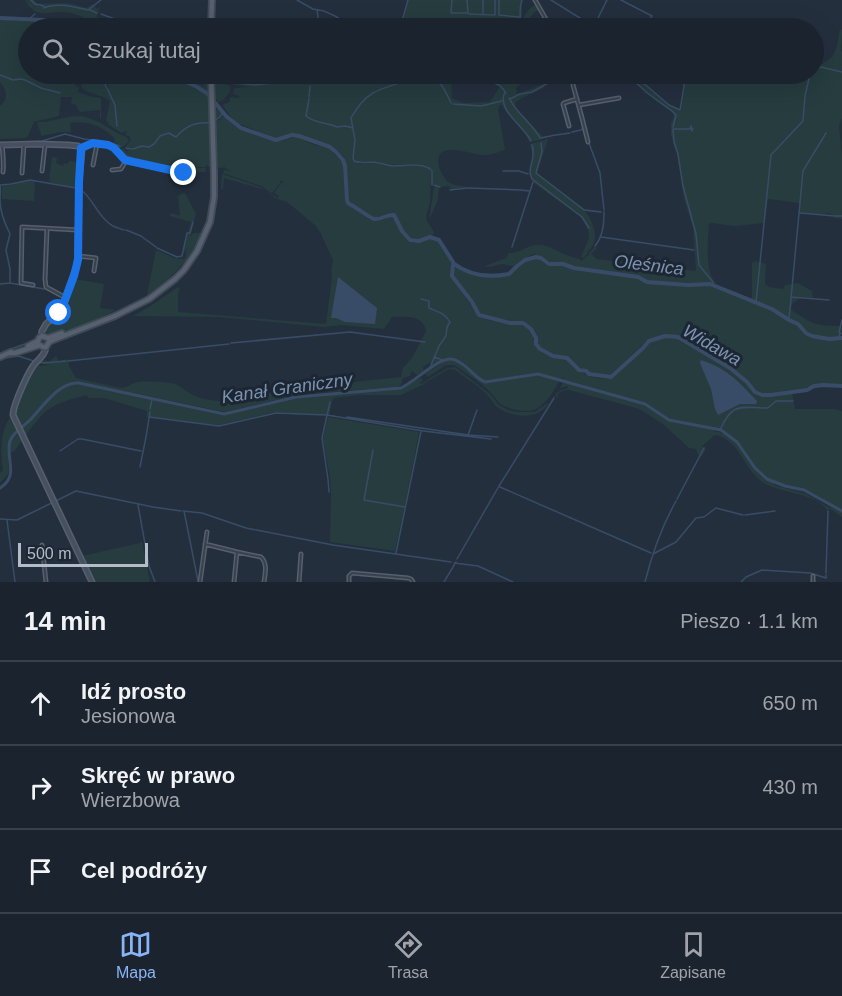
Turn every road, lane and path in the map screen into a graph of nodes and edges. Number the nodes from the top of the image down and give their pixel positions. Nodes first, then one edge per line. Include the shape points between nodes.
1 (212, 0) edge
2 (535, 0) edge
3 (211, 18) edge
4 (545, 18) edge
5 (211, 84) edge
6 (572, 84) edge
7 (619, 98) dead end
8 (577, 99) junction
9 (579, 105) junction
10 (569, 126) dead end
11 (588, 142) dead end
12 (24, 144) junction
13 (97, 144) junction
14 (1, 145) edge
15 (45, 145) junction
16 (81, 148) junction
17 (125, 160) junction
18 (93, 165) dead end
19 (112, 170) dead end
20 (42, 171) dead end
21 (3, 172) dead end
22 (22, 173) dead end
23 (184, 173) dead end
24 (46, 228) junction
25 (78, 230) junction
26 (78, 256) junction
27 (94, 271) dead end
28 (33, 285) dead end
29 (66, 298) junction
30 (44, 342) junction
31 (0, 357) edge
32 (207, 532) dead end
33 (205, 544) junction
34 (42, 545) dead end
35 (237, 552) junction
36 (301, 554) dead end
37 (813, 576) dead end
38 (46, 582) edge
39 (92, 582) edge
40 (200, 582) edge
41 (234, 582) edge
42 (264, 582) edge
43 (299, 582) edge
44 (349, 582) edge
45 (413, 582) edge
46 (813, 582) edge

1 - 3 main road
2 - 4 street
5 - 30 main road via 214,197 201,244 184,270 142,303
6 - 8 street
7 - 9 street
8 - 9 street
8 - 10 street via 563,104
9 - 11 street
12 - 14 street
12 - 15 street
12 - 22 street
13 - 16 street
13 - 17 street via 110,146
13 - 18 street
14 - 21 street
15 - 16 street
15 - 20 street
16 - 25 street
17 - 19 street via 121,169
17 - 23 street
24 - 25 street
24 - 28 street via 22,227 21,283
24 - 29 street via 46,287
25 - 26 street
26 - 27 street via 96,258
26 - 29 street
29 - 30 street via 60,312 44,327
30 - 31 main road
30 - 39 street via 43,354 33,366 13,415
32 - 33 street
33 - 35 street
33 - 40 street
34 - 38 street
35 - 41 street
35 - 42 street via 264,560
36 - 43 street
37 - 46 street
44 - 45 street via 352,573 408,578

